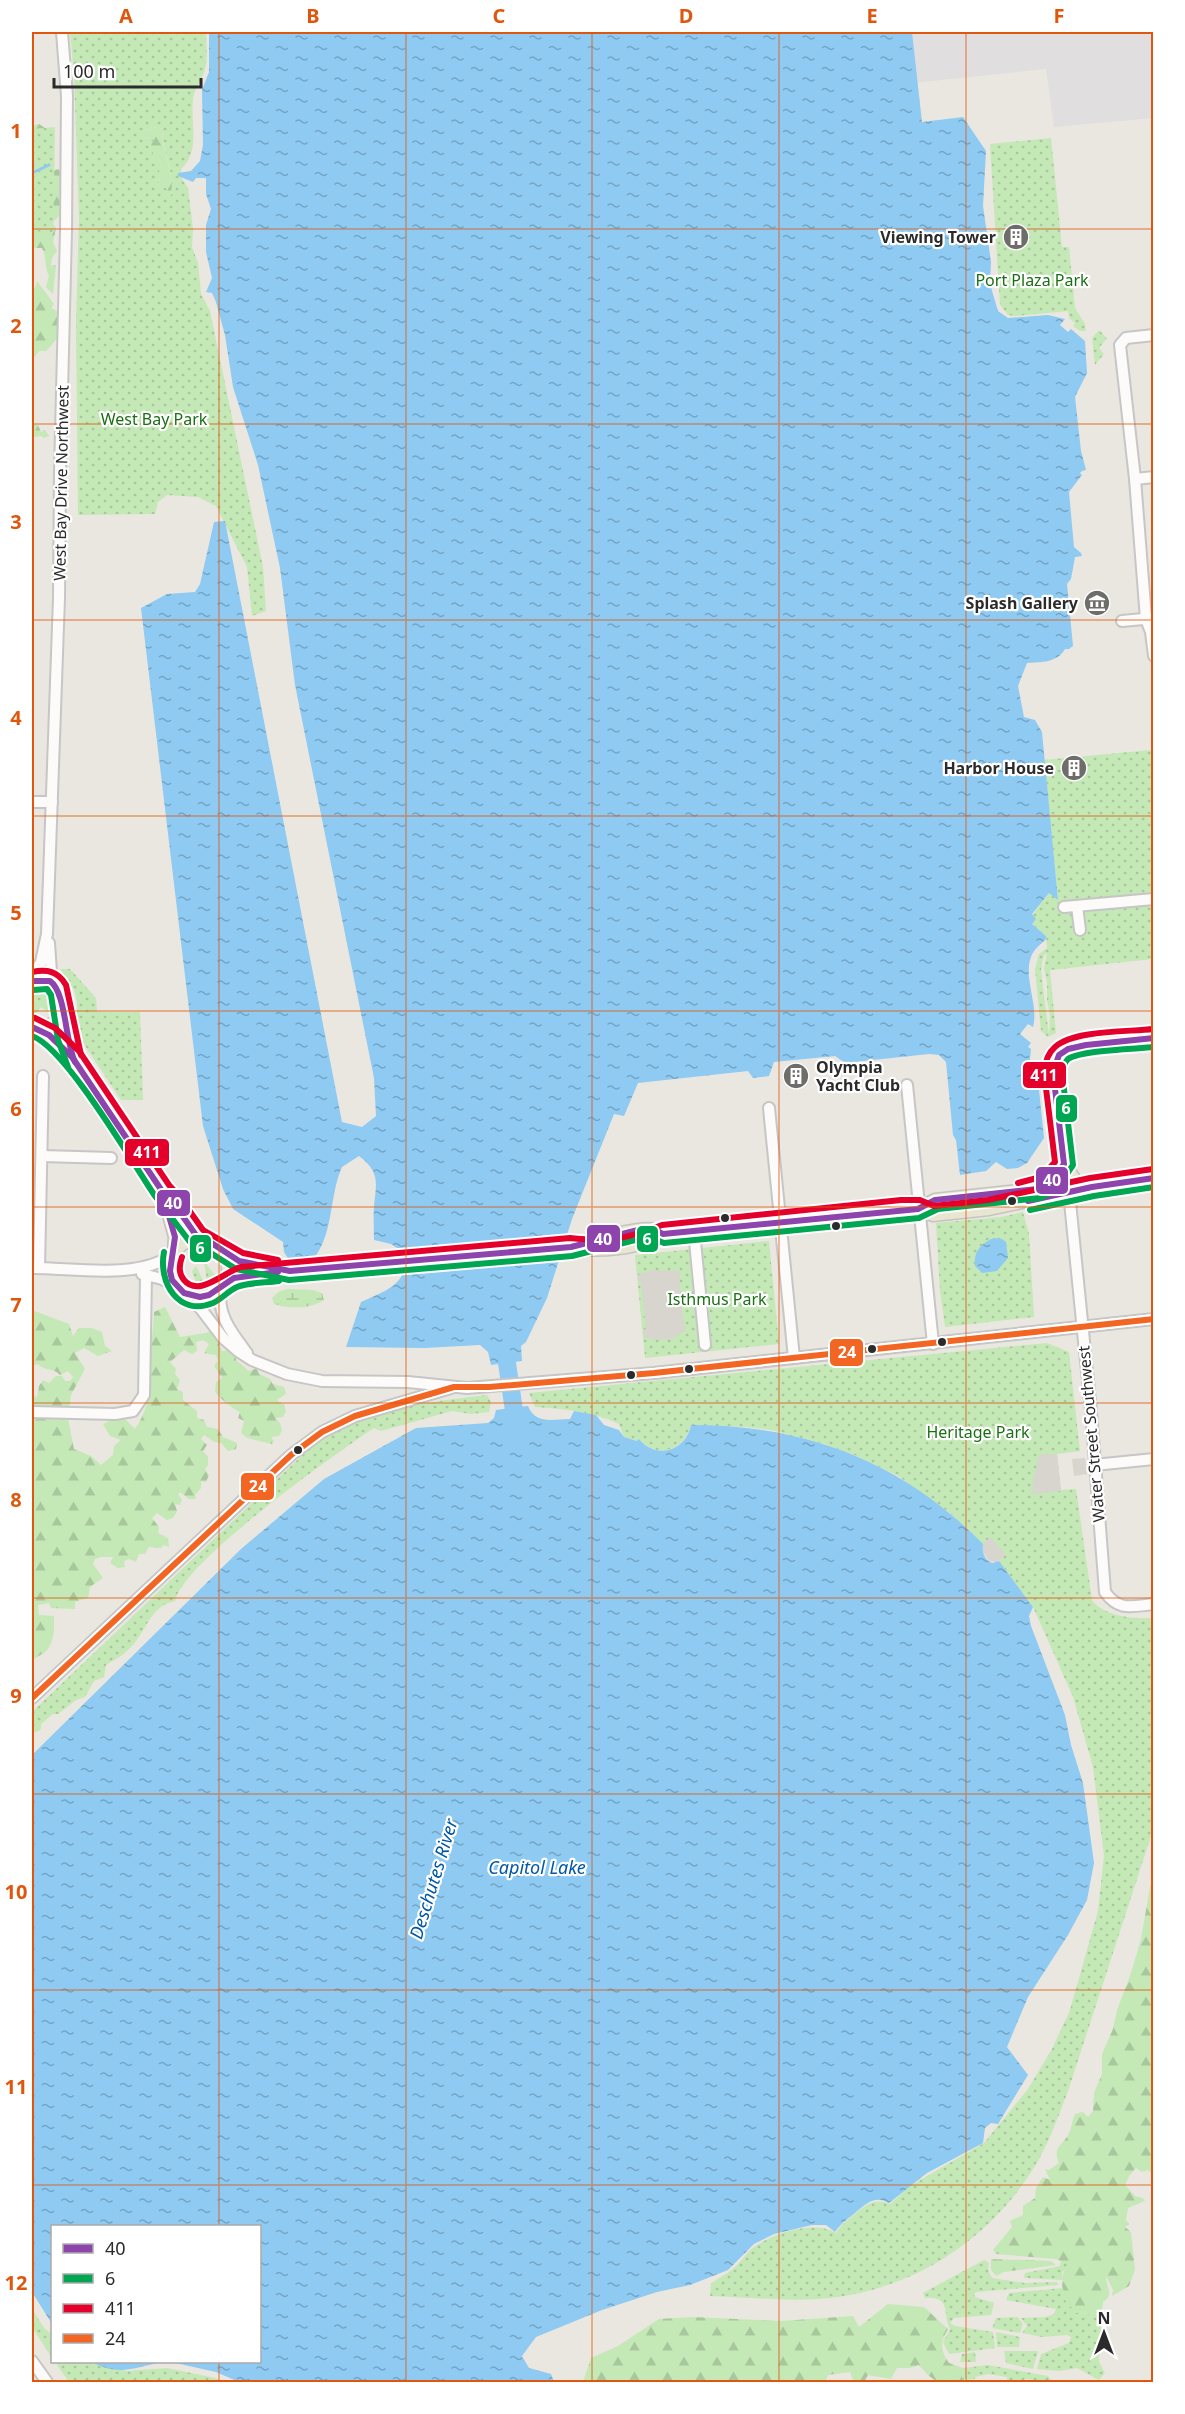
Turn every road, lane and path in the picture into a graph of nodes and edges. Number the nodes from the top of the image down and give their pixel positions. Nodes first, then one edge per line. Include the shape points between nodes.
1 (62, 32) edge
2 (1154, 336) edge
3 (1154, 477) edge
4 (1134, 479) junction
5 (1150, 619) edge
6 (1122, 621) dead end
7 (1154, 656) edge
8 (32, 802) edge
9 (52, 802) junction
10 (1154, 898) edge
11 (1077, 906) junction
12 (1064, 907) dead end
13 (1080, 930) dead end
14 (46, 934) junction
15 (32, 980) edge
16 (57, 987) junction
17 (63, 1011) junction
18 (34, 1028) edge
19 (1154, 1038) edge
20 (72, 1057) junction
21 (43, 1076) dead end
22 (906, 1085) dead end
23 (769, 1108) dead end
24 (42, 1156) junction
25 (111, 1158) dead end
26 (1064, 1164) junction
27 (1154, 1178) edge
28 (1092, 1187) junction
29 (162, 1191) junction
30 (1069, 1192) junction
31 (918, 1209) junction
32 (780, 1222) junction
33 (694, 1231) junction
34 (198, 1238) junction
35 (224, 1252) junction
36 (174, 1253) junction
37 (35, 1268) edge
38 (131, 1270) junction
39 (290, 1271) junction
40 (146, 1275) junction
41 (222, 1286) junction
42 (180, 1290) junction
43 (1154, 1319) edge
44 (1082, 1328) junction
45 (933, 1344) junction
46 (705, 1345) dead end
47 (794, 1358) junction
48 (252, 1360) junction
49 (454, 1387) junction
50 (32, 1412) edge
51 (1154, 1459) edge
52 (1094, 1465) junction
53 (1154, 1604) edge
54 (32, 1698) edge
55 (32, 2361) edge
56 (47, 2382) edge

1 - 9 street, West Bay Drive Northwest via 68,146
2 - 4 street via 1126,338 1120,344
3 - 4 street
4 - 5 street
5 - 6 street
5 - 7 street
8 - 9 street
9 - 14 street, West Bay Drive Northwest
10 - 11 street
11 - 12 street
11 - 13 street
14 - 15 street, West Bay Drive Northwest via 41,963
14 - 16 street, West Bay Drive Northwest
15 - 16 main road
16 - 17 main road via 64,1002
17 - 18 main road via 53,1024
17 - 20 main road
18 - 20 main road via 49,1033
19 - 26 main road via 1080,1046 1067,1049 1056,1060 1053,1072
20 - 29 main road
21 - 24 street
22 - 31 street
23 - 32 street
24 - 25 street
24 - 37 street
26 - 28 main road via 1077,1183
26 - 31 main road via 1049,1184 1037,1189 935,1200
27 - 28 main road
28 - 30 main road
29 - 34 main road
29 - 36 main road via 175,1237
30 - 31 main road via 989,1209 933,1215
30 - 44 street, Water Street Southwest
31 - 32 main road
31 - 45 street
32 - 33 main road
32 - 47 street
33 - 39 main road via 663,1234 640,1244
33 - 46 street
34 - 35 main road
34 - 36 main road via 188,1240
35 - 39 main road via 238,1260
35 - 41 main road via 228,1269
36 - 38 street via 159,1263
36 - 42 main road via 170,1271
37 - 38 street
38 - 40 street
39 - 41 main road via 234,1278
40 - 42 street
40 - 50 street via 144,1395 133,1412
41 - 42 main road via 200,1297
41 - 48 street via 219,1297 226,1325
42 - 48 street via 230,1345
43 - 44 street
44 - 45 street
44 - 52 street, Water Street Southwest
45 - 47 street
47 - 49 street
48 - 49 street via 304,1378
49 - 54 street via 355,1416 322,1432 253,1488
51 - 52 street
52 - 53 street, Water Street Southwest via 1105,1592 1112,1602 1125,1607
55 - 56 street

